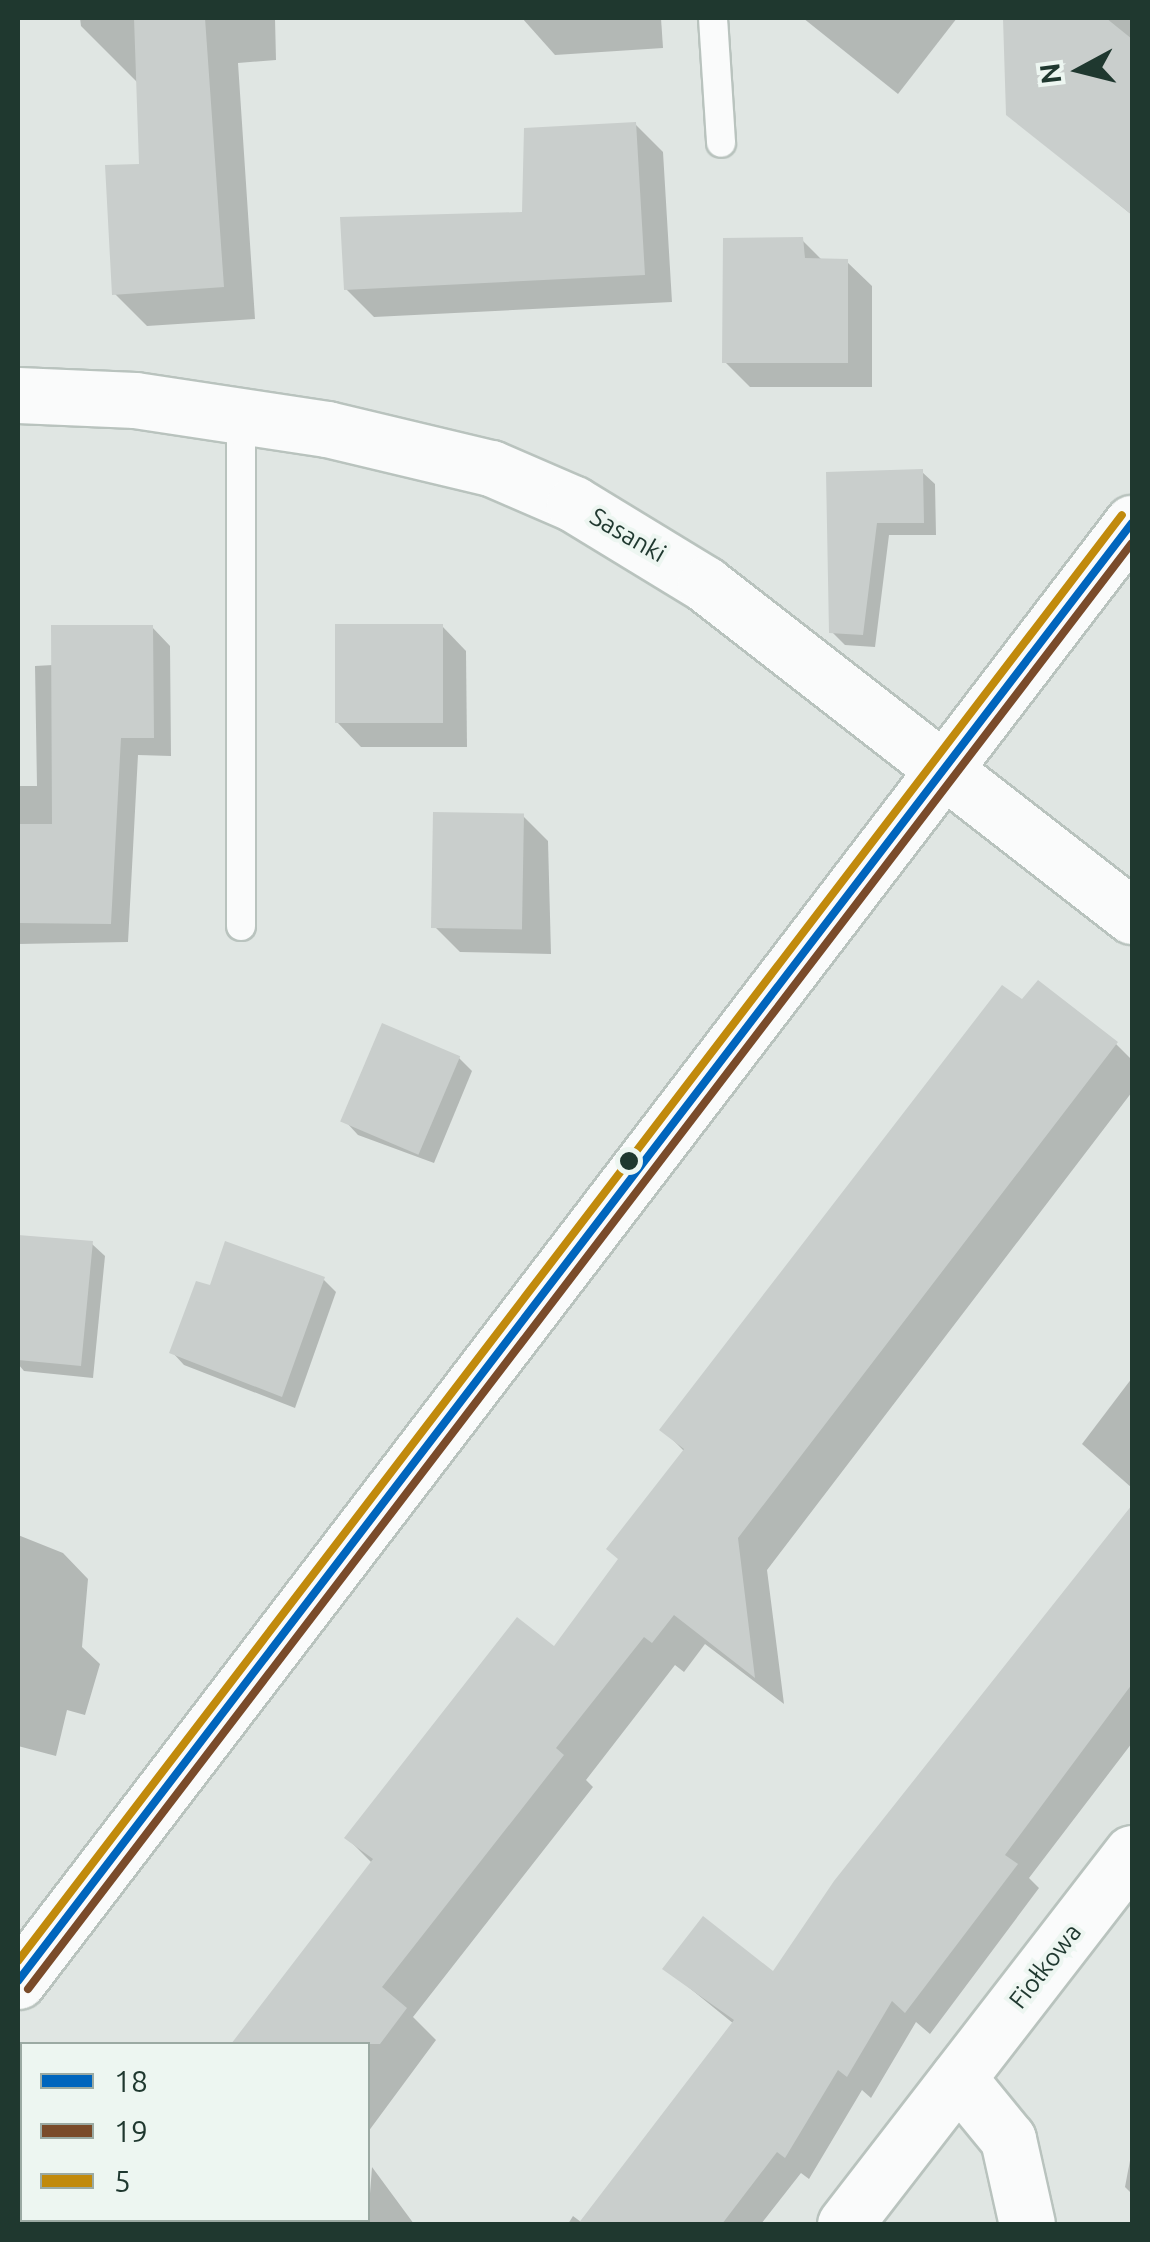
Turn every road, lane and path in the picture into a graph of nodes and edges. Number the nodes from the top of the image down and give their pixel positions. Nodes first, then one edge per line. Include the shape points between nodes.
1 (713, 18) edge
2 (721, 144) dead end
3 (18, 395) edge
4 (241, 415) junction
5 (1132, 523) edge
6 (942, 771) junction
7 (1132, 916) edge
8 (241, 926) dead end
9 (1132, 1854) edge
10 (18, 1981) edge
11 (958, 2078) junction
12 (845, 2224) edge
13 (1026, 2224) edge

1 - 2 lane
3 - 4 street, Sasanki via 134,400
4 - 6 street, Sasanki via 410,445 491,468 574,504 706,584
4 - 8 lane
5 - 6 street
6 - 7 street, Sasanki
6 - 10 street
9 - 11 street, Fiołkowa
11 - 12 street, Fiołkowa
11 - 13 street via 1008,2139

